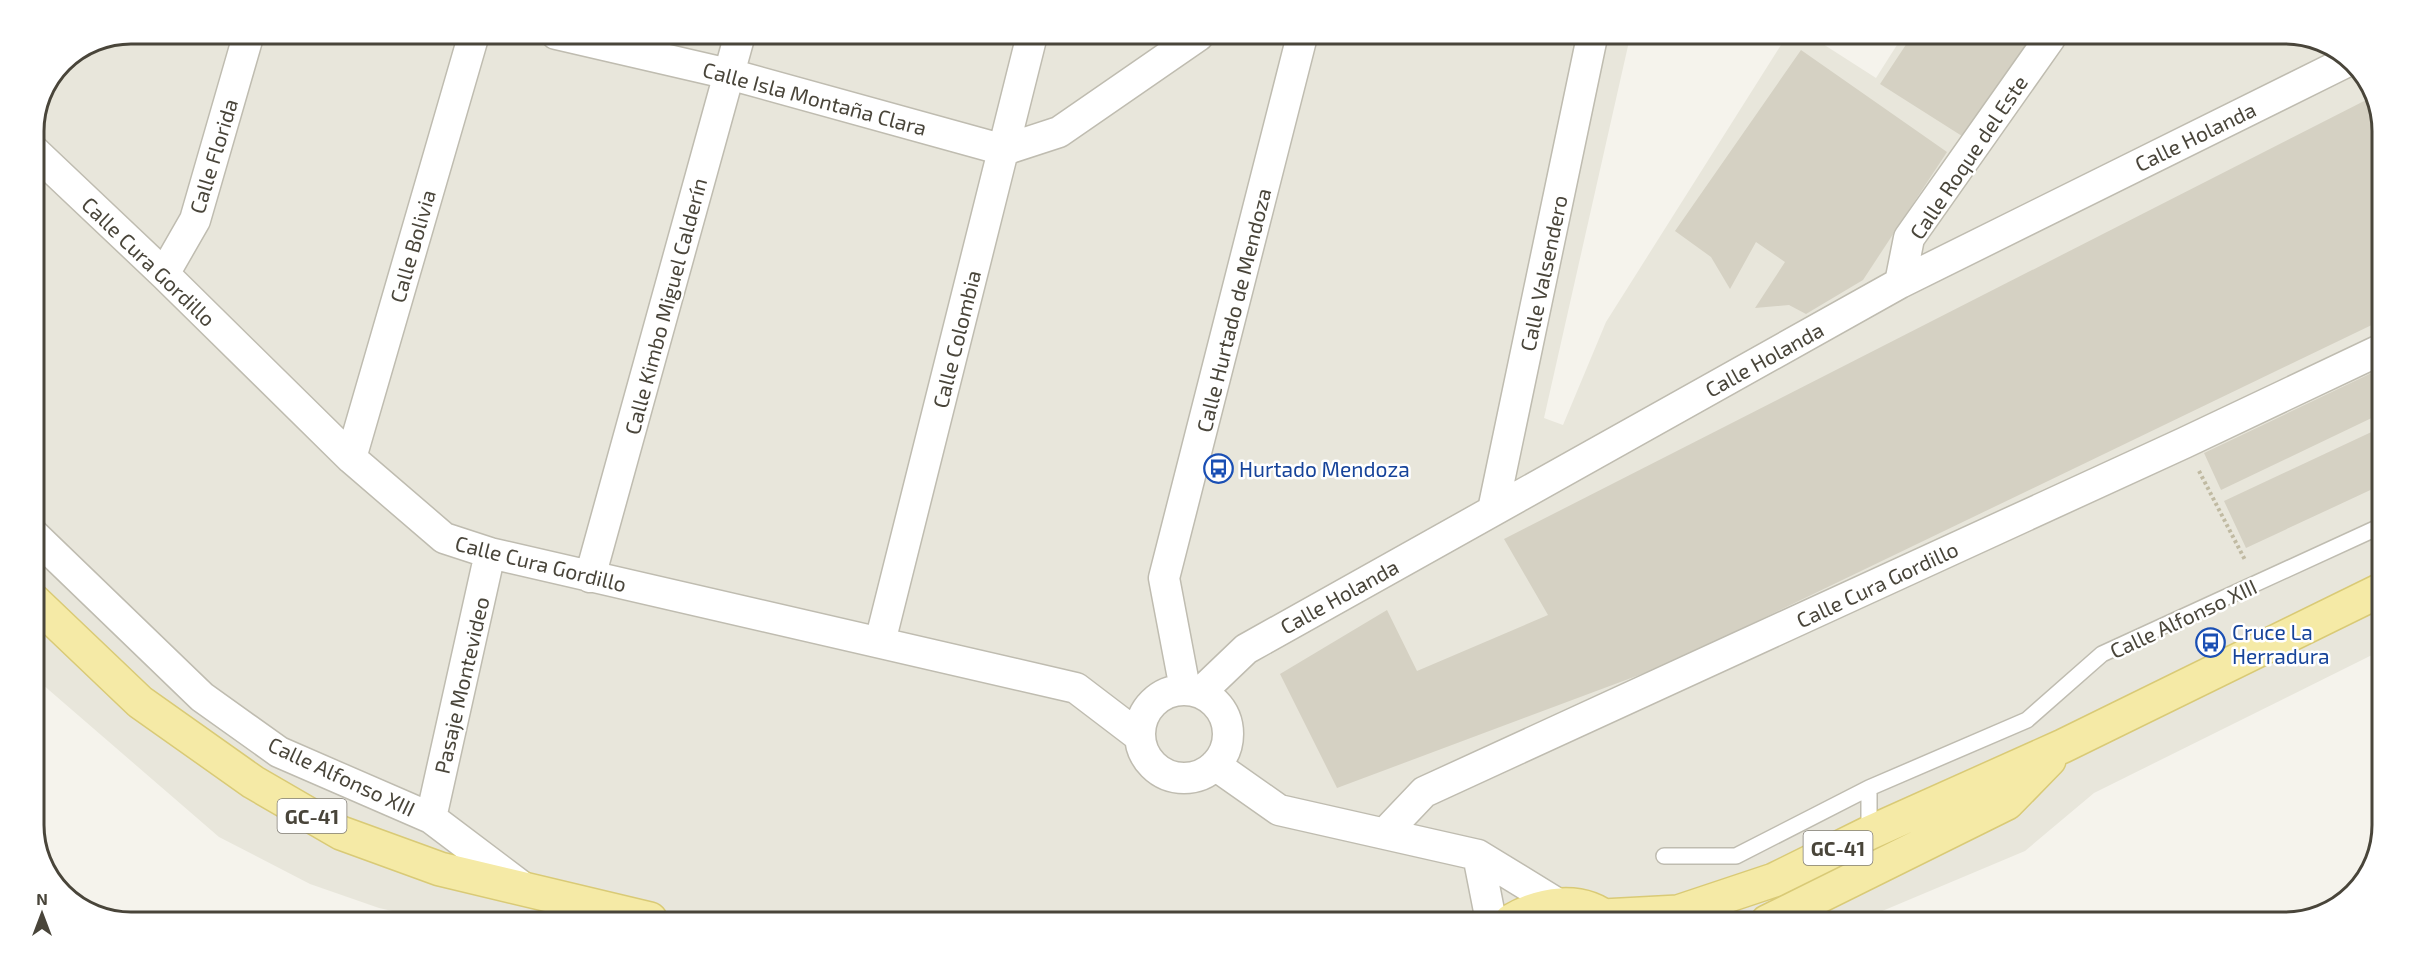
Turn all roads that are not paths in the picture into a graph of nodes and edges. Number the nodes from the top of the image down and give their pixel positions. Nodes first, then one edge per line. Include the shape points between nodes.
1 (246, 44) edge
2 (471, 44) edge
3 (599, 44) edge
4 (737, 44) edge
5 (1030, 44) edge
6 (1186, 44) edge
7 (1300, 44) edge
8 (1592, 44) edge
9 (2046, 44) edge
10 (2341, 64) edge
11 (729, 74) junction
12 (1004, 150) junction
13 (44, 160) edge
14 (164, 274) junction
15 (1900, 283) junction
16 (2371, 354) edge
17 (351, 458) junction
18 (1493, 510) junction
19 (2372, 530) edge
20 (44, 545) edge
21 (490, 553) junction
22 (590, 577) junction
23 (2372, 595) edge
24 (44, 610) edge
25 (880, 642) junction
26 (1193, 691) junction
27 (1139, 736) junction
28 (2063, 746) junction
29 (1215, 765) junction
30 (1869, 788) junction
31 (431, 818) junction
32 (1385, 833) junction
33 (1869, 833) junction
34 (1478, 855) junction
35 (1665, 856) dead end
36 (525, 889) junction
37 (1558, 904) junction
38 (625, 913) edge
39 (1489, 913) edge
40 (1526, 913) edge
41 (1596, 913) edge
42 (1666, 913) edge
43 (1785, 913) edge

1 - 14 street, Calle Florida via 195,220
2 - 17 street, Calle Bolivia
3 - 11 street, Calle Isla Montaña Clara
4 - 11 street, Calle Kimbo Miguel Calderín
5 - 12 street, Calle Colombia
6 - 12 street via 1059,132
7 - 26 street, Calle Hurtado de Mendoza via 1164,578
8 - 18 street, Calle Valsendero
9 - 15 street, Calle Roque del Este via 1909,238
10 - 15 street, Calle Holanda
11 - 12 street, Calle Isla Montaña Clara
11 - 22 street, Calle Kimbo Miguel Calderín
12 - 25 street, Calle Colombia
13 - 14 street, Calle Cura Gordillo
14 - 17 street, Calle Cura Gordillo
15 - 18 street, Calle Holanda
16 - 32 street, Calle Cura Gordillo via 1424,792
17 - 21 street, Calle Cura Gordillo via 444,538
18 - 26 street, Calle Holanda via 1246,649
19 - 30 lane, Calle Alfonso XIII via 2103,654 2027,720
20 - 31 street, Calle Alfonso XIII via 202,696 279,752
21 - 22 street, Calle Cura Gordillo
21 - 31 street, Pasaje Montevideo
22 - 25 street, Calle Cura Gordillo
23 - 28 main road, GC-41
24 - 36 main road, GC-41 via 140,702 253,782 341,833 440,869
25 - 27 street, Calle Cura Gordillo via 1076,688
26 - 27 street via 1164,694 1151,703 1143,716
26 - 29 street via 1214,701 1228,727 1228,743
27 - 29 street via 1142,751 1151,764 1168,776 1203,774
28 - 33 main road, GC-41
28 - 43 main road, GC-41 via 2007,803
29 - 32 street via 1279,810
30 - 33 lane
30 - 35 lane, Calle Alfonso XIII via 1736,856
31 - 36 street, Calle Alfonso XIII
32 - 34 street
33 - 42 main road, GC-41 via 1774,880
34 - 37 street
34 - 39 street
36 - 38 main road, GC-41
37 - 40 main road, GC-41
37 - 41 main road, GC-41

